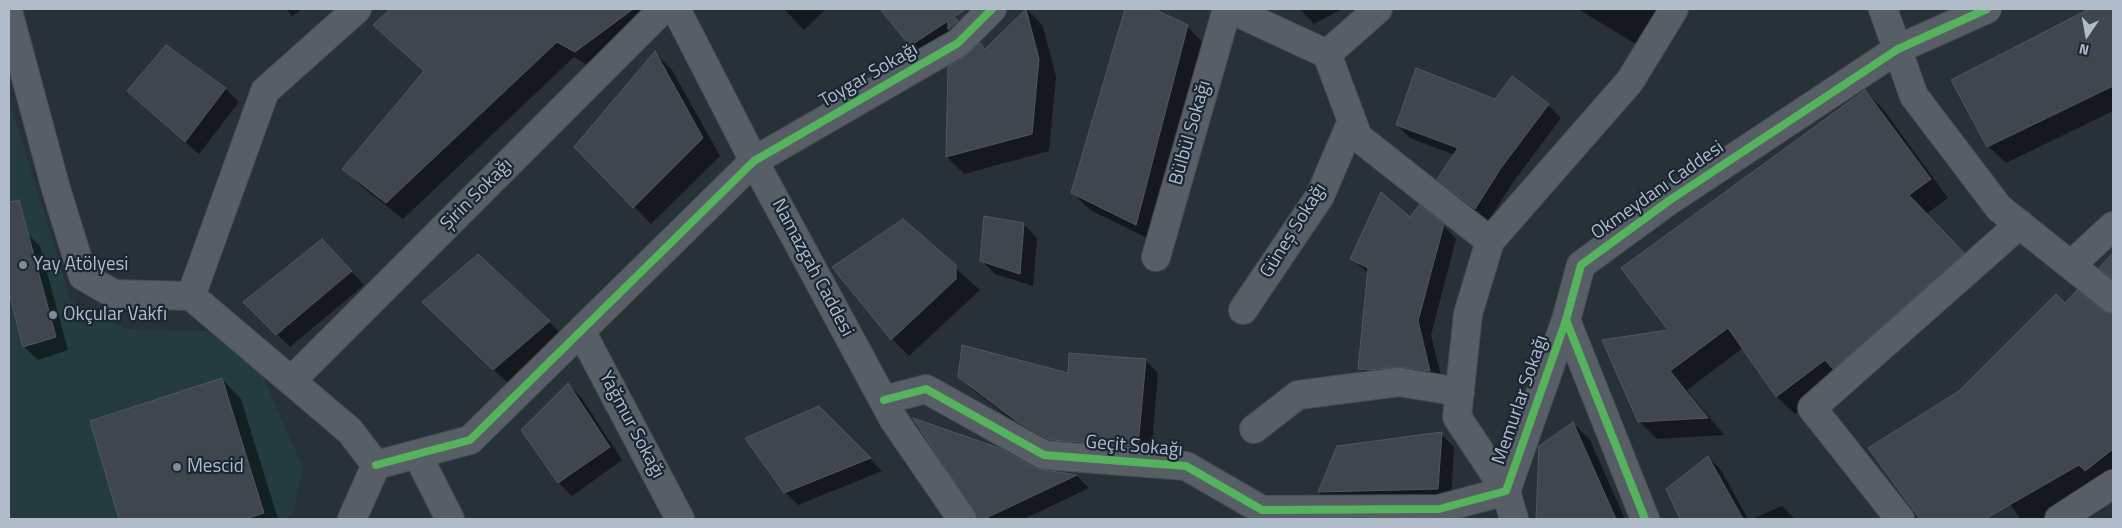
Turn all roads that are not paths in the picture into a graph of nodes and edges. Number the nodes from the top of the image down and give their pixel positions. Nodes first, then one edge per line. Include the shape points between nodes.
1 (357, 9) edge
2 (663, 9) edge
3 (676, 9) edge
4 (992, 9) edge
5 (1228, 9) edge
6 (1378, 9) edge
7 (1674, 9) edge
8 (1883, 9) edge
9 (1987, 9) edge
10 (9, 15) edge
11 (1898, 49) junction
12 (1328, 54) junction
13 (1352, 121) junction
14 (754, 160) junction
15 (2020, 224) junction
16 (2113, 226) edge
17 (1490, 241) junction
18 (1156, 257) dead end
19 (2071, 265) junction
20 (191, 296) junction
21 (2113, 298) edge
22 (1243, 310) dead end
23 (1566, 320) junction
24 (581, 331) junction
25 (291, 381) junction
26 (1460, 392) junction
27 (884, 400) junction
28 (1254, 429) dead end
29 (417, 454) junction
30 (376, 465) junction
31 (2113, 484) edge
32 (1506, 491) junction
33 (1259, 515) edge
34 (352, 519) edge
35 (450, 519) edge
36 (680, 519) edge
37 (962, 519) edge
38 (1514, 519) edge
39 (1645, 519) edge
40 (1900, 519) edge
41 (2059, 519) edge

1 - 20 street via 265,91
2 - 25 street, Şirin Sokağı
3 - 14 street, Namazgah Caddesi
4 - 14 street, Toygar Sokağı via 958,43
5 - 12 street
5 - 18 street, Bülbül Sokağı
6 - 12 street
7 - 17 street via 1630,81
8 - 11 street
9 - 11 street, Okmeydanı Caddesi
10 - 20 street via 83,276 114,294
11 - 15 street via 1914,96 1999,208
11 - 23 street, Okmeydanı Caddesi via 1670,200 1581,265
12 - 13 street
13 - 17 street via 1358,137
13 - 22 street, Güneş Sokağı via 1320,196
14 - 24 street, Toygar Sokağı
14 - 27 street, Namazgah Caddesi
15 - 19 street
15 - 40 street via 1812,408
16 - 19 street
17 - 26 street via 1468,314
19 - 21 street
20 - 25 street
23 - 32 street, Memurlar Sokağı
23 - 39 street
24 - 29 street, Toygar Sokağı via 470,440
24 - 36 street, Yağmur Sokağı
25 - 30 street via 350,431
26 - 28 street via 1399,382 1298,395
26 - 32 street via 1457,417
27 - 33 street, Geçit Sokağı via 926,389 1044,456 1186,466
27 - 37 street, Namazgah Caddesi via 894,420
29 - 30 street, Toygar Sokağı
29 - 35 street
30 - 34 street
31 - 41 street
32 - 33 street, Geçit Sokağı via 1439,510
32 - 38 street

